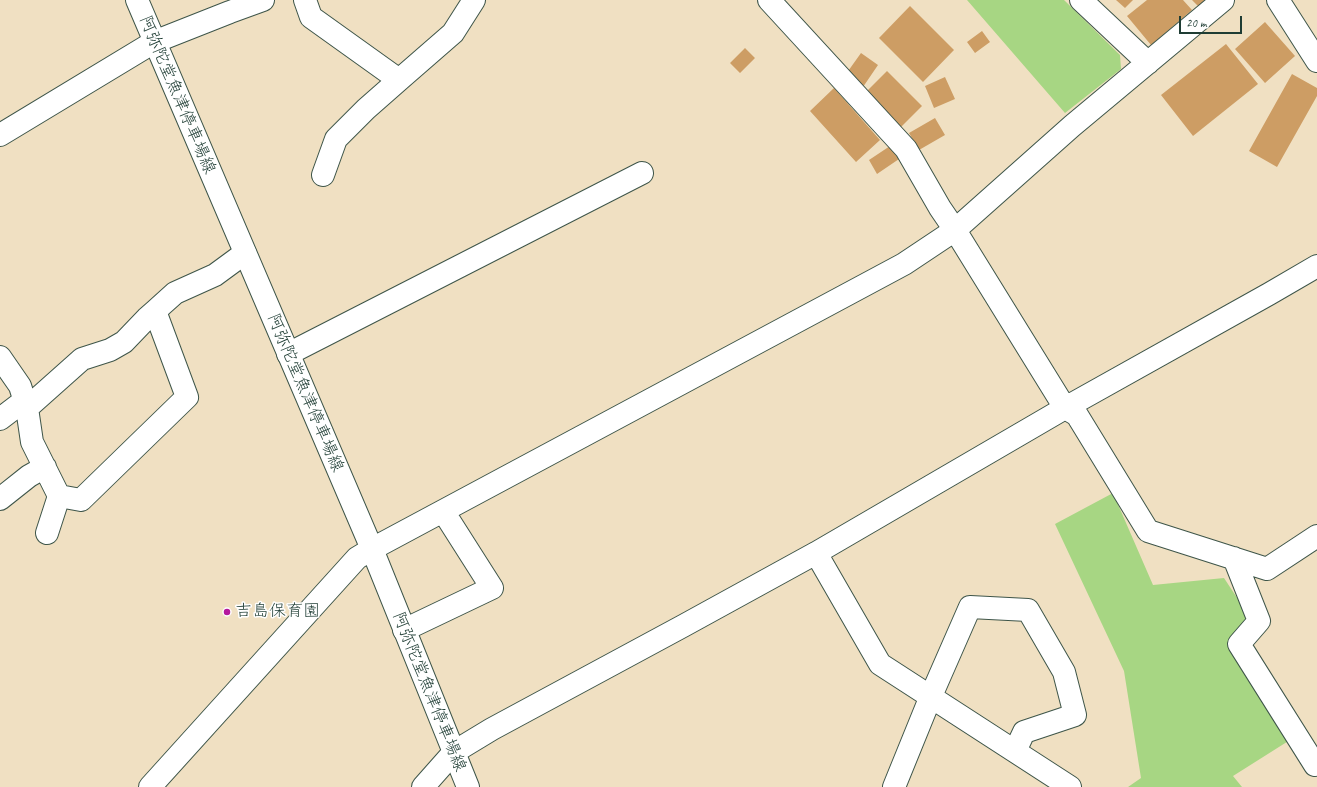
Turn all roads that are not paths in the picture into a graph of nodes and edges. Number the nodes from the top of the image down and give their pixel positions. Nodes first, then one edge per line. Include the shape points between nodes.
1 (137, 0) edge
2 (263, 0) edge
3 (304, 0) edge
4 (474, 0) edge
5 (769, 0) edge
6 (1081, 0) edge
7 (1223, 0) edge
8 (1278, 0) edge
9 (154, 42) junction
10 (1317, 61) edge
11 (1148, 63) junction
12 (399, 80) junction
13 (3, 127) edge
14 (642, 173) dead end
15 (323, 175) dead end
16 (955, 230) junction
17 (245, 252) junction
18 (1317, 266) edge
19 (155, 311) junction
20 (288, 354) junction
21 (0, 357) edge
22 (26, 404) junction
23 (1065, 408) junction
24 (0, 418) edge
25 (45, 467) junction
26 (59, 496) junction
27 (0, 499) edge
28 (443, 511) junction
29 (47, 534) dead end
30 (1317, 536) edge
31 (372, 549) junction
32 (816, 553) junction
33 (1234, 558) junction
34 (404, 630) junction
35 (931, 696) junction
36 (1015, 751) junction
37 (454, 752) junction
38 (1317, 763) edge
39 (150, 787) edge
40 (423, 787) edge
41 (468, 787) edge
42 (894, 787) edge
43 (1070, 787) edge

1 - 9 street, 阿弥陀堂魚津停車場線
2 - 9 street
3 - 12 street via 311,17
4 - 12 street via 453,33
5 - 16 street via 906,149
6 - 11 street
7 - 11 street
8 - 10 street
9 - 13 street
9 - 17 street, 阿弥陀堂魚津停車場線
11 - 16 street via 1072,126
12 - 15 street via 336,139
14 - 20 street
16 - 23 street
16 - 28 street via 904,264
17 - 19 street via 214,275 175,293
17 - 20 street, 阿弥陀堂魚津停車場線
18 - 23 street
19 - 22 street via 124,342 110,350 82,359
19 - 26 street via 188,397 81,500
20 - 31 street, 阿弥陀堂魚津停車場線
21 - 22 street via 20,386
22 - 24 street
22 - 25 street via 32,442
23 - 32 street
23 - 33 street via 1077,415 1148,531
25 - 26 street
25 - 27 street
26 - 29 street
28 - 31 street
28 - 34 street via 492,588
30 - 33 street via 1268,569
31 - 34 street, 阿弥陀堂魚津停車場線
31 - 39 street via 357,558
32 - 35 street via 880,664
32 - 37 street via 492,728
33 - 38 street via 1259,621 1238,644 1315,765
34 - 37 street, 阿弥陀堂魚津停車場線
35 - 36 street
35 - 36 street via 970,607 1028,610 1064,672 1075,715 1024,732
35 - 42 street
36 - 43 street
37 - 40 street
37 - 41 street, 阿弥陀堂魚津停車場線

